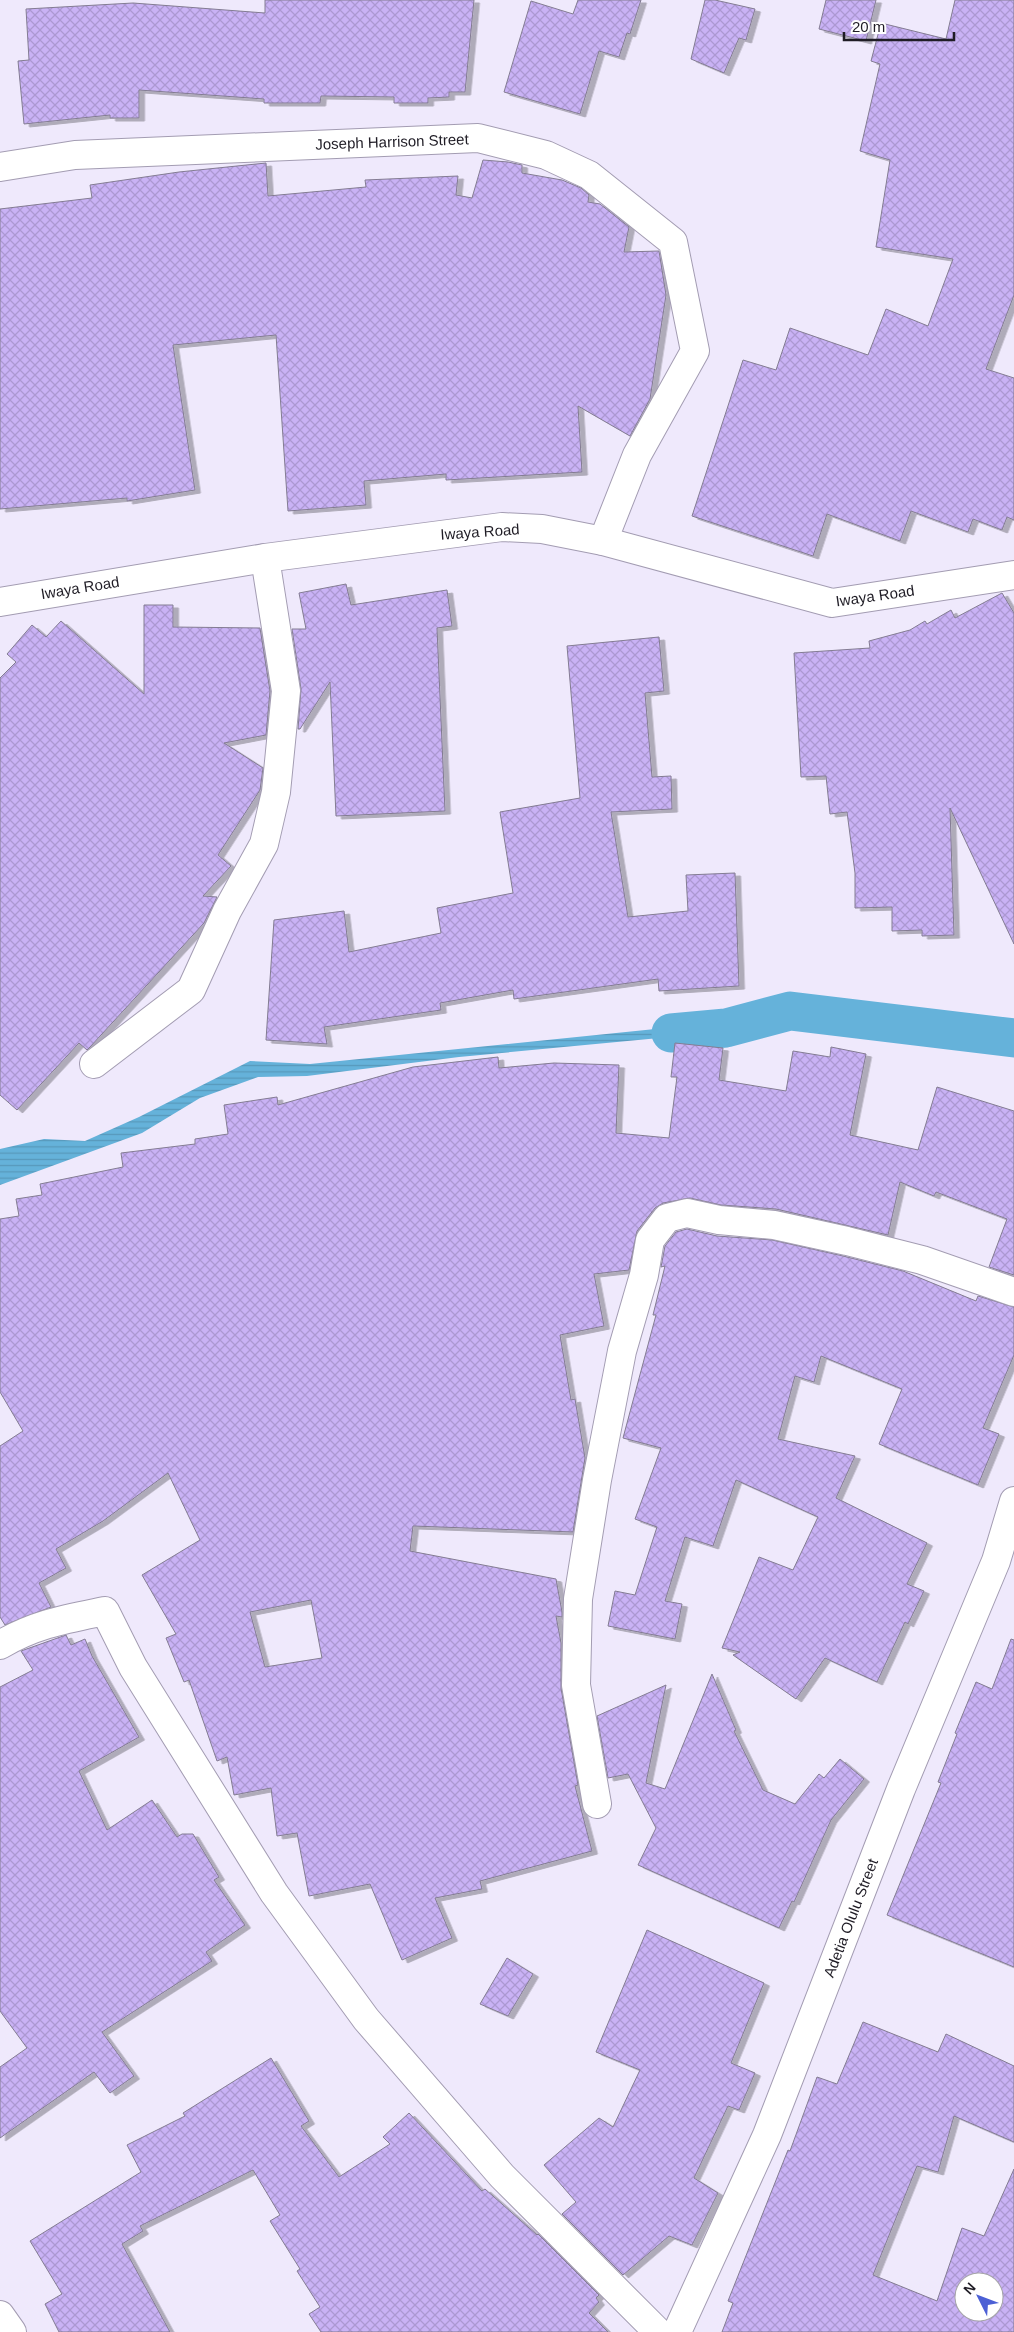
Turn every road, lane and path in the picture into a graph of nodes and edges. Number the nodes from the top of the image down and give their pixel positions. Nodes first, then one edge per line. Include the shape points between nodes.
1 (0, 167) edge
2 (603, 541) junction
3 (265, 558) junction
4 (1014, 575) edge
5 (0, 602) edge
6 (94, 1064) dead end
7 (1014, 1292) edge
8 (1014, 1501) edge
9 (0, 1645) edge
10 (597, 1804) dead end
11 (0, 2316) edge
12 (12, 2332) edge
13 (658, 2332) edge
14 (677, 2332) edge

1 - 2 street, Joseph Harrison Street via 75,155 478,138 546,156 589,175 673,242 695,351 637,455
2 - 3 street, Iwaya Road via 542,529 502,527
2 - 4 street, Iwaya Road via 832,603
3 - 5 street, Iwaya Road
3 - 6 street via 286,691 276,792 264,844 227,911 191,990
7 - 10 street via 922,1260 847,1240 774,1225 686,1213 667,1218 650,1240 644,1275 622,1351 578,1599 576,1685
8 - 14 street, Adetia Olulu Street via 996,1561 901,1789 767,2135
9 - 13 street via 23,1631 105,1611 133,1667 274,1893 366,2019 502,2176
11 - 12 street

